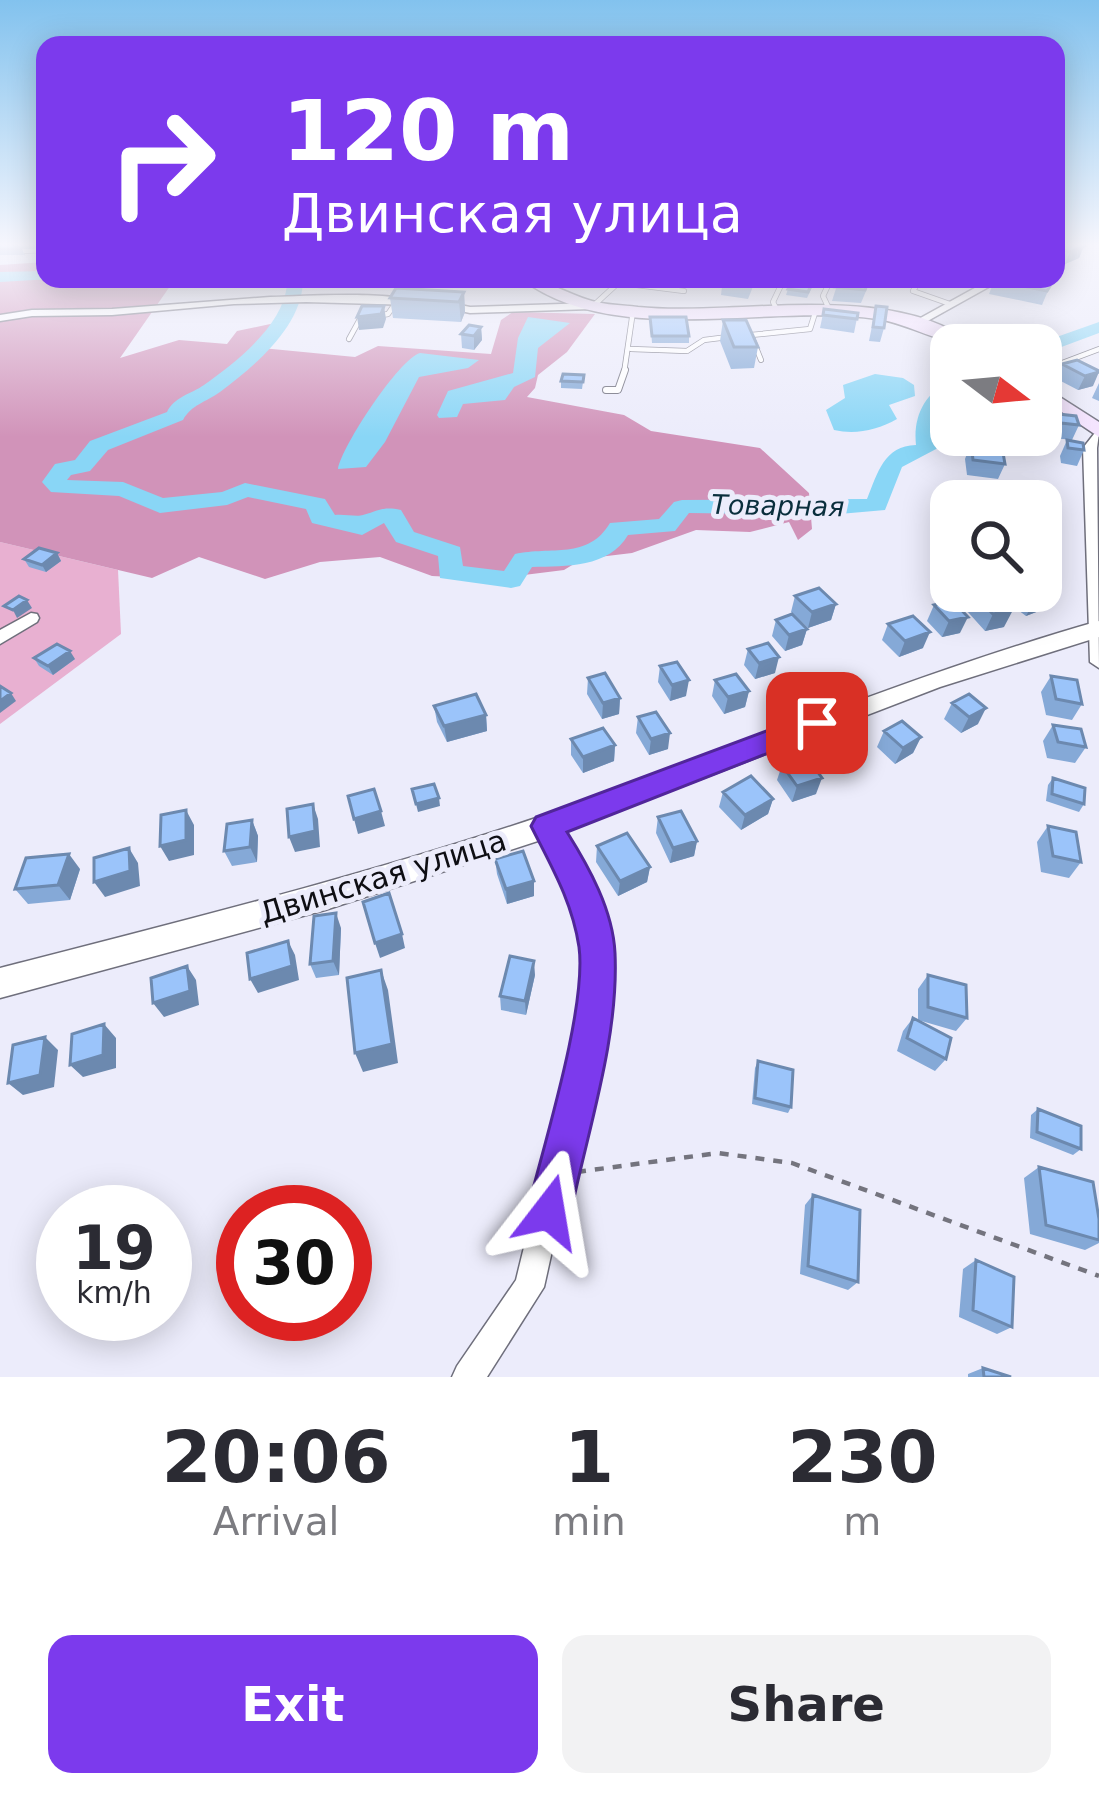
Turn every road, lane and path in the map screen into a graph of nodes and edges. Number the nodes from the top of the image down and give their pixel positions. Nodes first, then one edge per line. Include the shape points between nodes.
1 (142, 308) edge
2 (392, 308) edge
3 (456, 308) edge
4 (523, 308) edge
5 (615, 308) edge
6 (776, 308) edge
7 (823, 308) edge
8 (942, 308) edge
9 (633, 310) junction
10 (778, 312) junction
11 (823, 313) junction
12 (0, 318) edge
13 (920, 321) junction
14 (930, 326) edge
15 (728, 337) edge
16 (349, 339) dead end
17 (631, 349) junction
18 (1099, 350) edge
19 (761, 360) edge
20 (1062, 363) edge
21 (606, 390) dead end
22 (1062, 406) edge
23 (1099, 434) edge
24 (31, 618) dead end
25 (1098, 629) edge
26 (0, 638) edge
27 (1099, 662) edge
28 (547, 826) junction
29 (0, 983) edge
30 (559, 1174) junction
31 (1099, 1276) edge
32 (468, 1377) edge

1 - 12 street
2 - 16 lane via 360,319
3 - 4 street
5 - 9 main road
6 - 10 lane
7 - 11 lane
8 - 13 street
9 - 10 main road
9 - 17 lane
10 - 11 main road
11 - 13 main road
11 - 19 lane via 810,329 751,335
13 - 14 main road
15 - 17 lane via 687,351
17 - 21 lane via 618,390
18 - 20 lane
22 - 23 main road
23 - 25 street via 1090,448
24 - 26 street
25 - 27 street
25 - 28 street, Двинская улица via 932,681
28 - 29 street, Двинская улица via 325,897
28 - 30 street via 579,880 597,950 590,1030
30 - 31 path via 718,1153 792,1163
30 - 32 street via 529,1287

